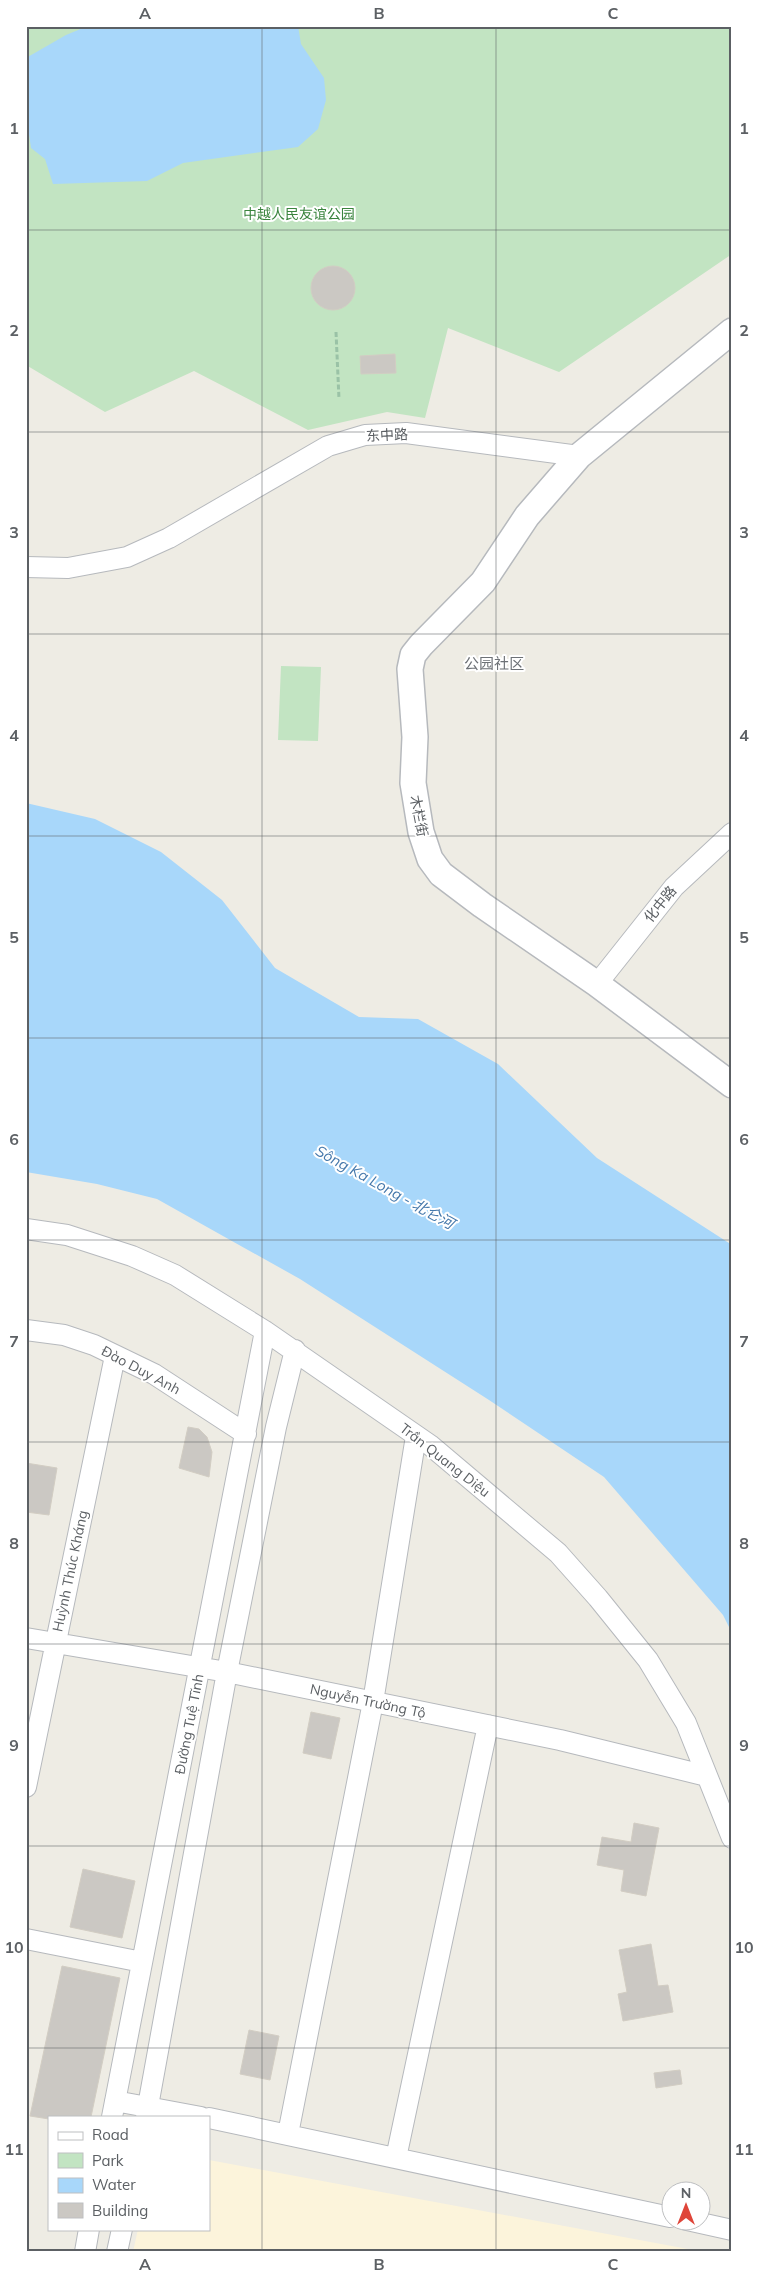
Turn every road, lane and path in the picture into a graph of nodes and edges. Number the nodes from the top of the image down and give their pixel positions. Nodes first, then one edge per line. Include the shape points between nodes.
1 (732, 331) edge
2 (336, 332) dead end
3 (340, 399) dead end
4 (578, 456) junction
5 (26, 567) edge
6 (732, 833) edge
7 (598, 984) junction
8 (732, 1085) edge
9 (26, 1229) edge
10 (26, 1330) edge
11 (265, 1331) junction
12 (295, 1350) junction
13 (116, 1356) junction
14 (246, 1434) junction
15 (416, 1436) junction
16 (26, 1638) edge
17 (55, 1644) junction
18 (200, 1668) junction
19 (227, 1672) junction
20 (373, 1702) junction
21 (488, 1725) junction
22 (707, 1776) junction
23 (26, 1787) edge
24 (732, 1838) edge
25 (26, 1939) edge
26 (142, 1962) junction
27 (113, 2109) edge
28 (147, 2112) edge
29 (190, 2116) edge
30 (210, 2118) edge
31 (288, 2134) junction
32 (396, 2158) junction
33 (660, 2215) edge
34 (710, 2225) edge
35 (89, 2230) edge
36 (122, 2230) edge
37 (732, 2230) edge
38 (85, 2252) edge
39 (117, 2252) edge

1 - 4 street
2 - 3 path
4 - 5 street, 东中路 via 406,433 365,435 328,446 169,538 126,557 68,568
4 - 7 street, 木栏街 via 527,516 483,582 413,655 410,669 413,783 421,832 430,859 441,874
6 - 7 street, 化中路 via 674,887
7 - 8 street, 木栏街
9 - 11 street, Trần Quang Diệu via 67,1235 132,1256 167,1271
10 - 13 street, Đào Duy Anh via 64,1335
11 - 12 street, Trần Quang Diệu
11 - 14 street, Đường Tuệ Tĩnh
12 - 15 street, Trần Quang Diệu
12 - 19 street, Đường Tuệ Tĩnh via 276,1427
13 - 14 street, Đào Duy Anh via 154,1374
13 - 17 street, Huỳnh Thúc Kháng
14 - 18 street, Đường Tuệ Tĩnh
15 - 20 street
15 - 22 street, Trần Quang Diệu via 558,1553 598,1598 648,1660 686,1723
16 - 17 street, Nguyễn Trường Tộ
17 - 18 street, Nguyễn Trường Tộ
17 - 23 street, Huỳnh Thúc Kháng
18 - 19 street, Nguyễn Trường Tộ
18 - 26 street, Đường Tuệ Tĩnh
19 - 20 street, Nguyễn Trường Tộ
19 - 28 street, Đường Tuệ Tĩnh
20 - 21 street, Nguyễn Trường Tộ
20 - 31 street
21 - 22 street, Nguyễn Trường Tộ
21 - 32 street
22 - 24 street, Trần Quang Diệu
25 - 26 street
26 - 27 street, Đường Tuệ Tĩnh
27 - 28 street
28 - 29 street
30 - 31 street
31 - 32 street
32 - 33 street
34 - 37 street
35 - 38 street
36 - 39 street

